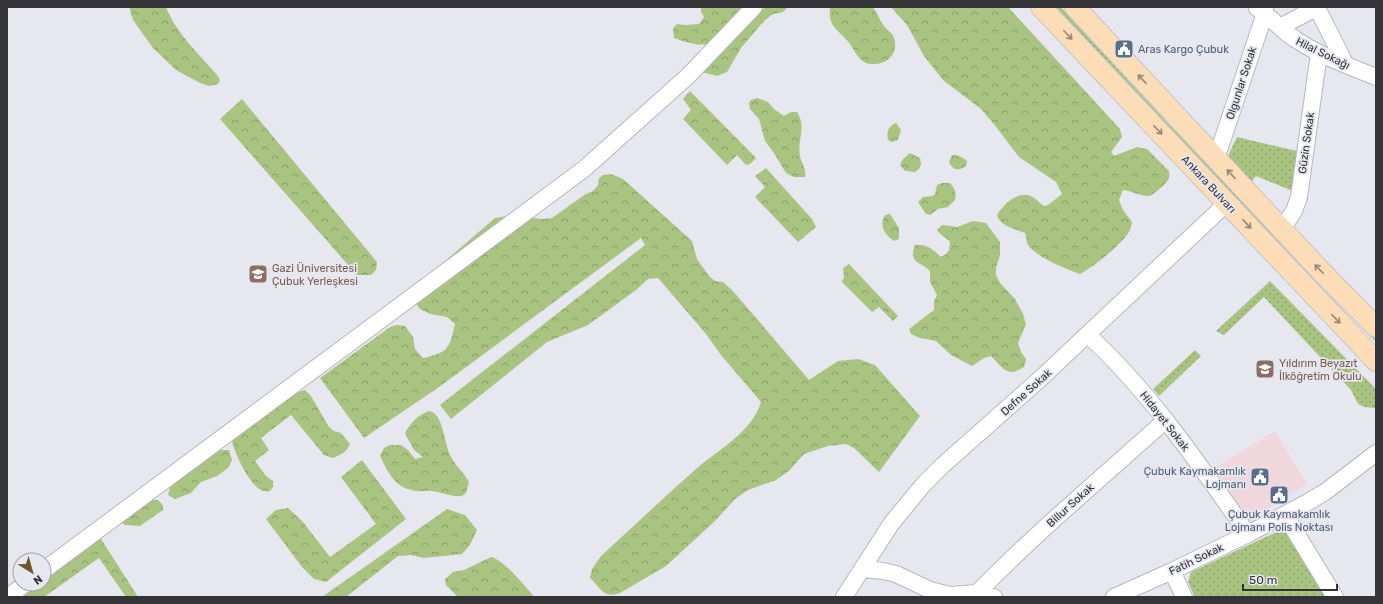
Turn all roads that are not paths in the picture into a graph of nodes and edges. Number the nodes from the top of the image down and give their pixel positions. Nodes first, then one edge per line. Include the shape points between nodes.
1 (754, 7) edge
2 (1041, 7) edge
3 (1075, 7) edge
4 (1318, 7) edge
5 (1262, 9) edge
6 (1280, 27) junction
7 (1319, 53) junction
8 (1346, 65) junction
9 (1376, 77) edge
10 (1216, 159) junction
11 (1227, 203) junction
12 (1282, 229) junction
13 (1376, 327) edge
14 (1088, 335) junction
15 (1376, 360) edge
16 (1166, 420) junction
17 (1376, 453) edge
18 (1285, 515) junction
19 (1248, 534) junction
20 (52, 564) edge
21 (862, 569) junction
22 (1172, 571) junction
23 (977, 593) junction
24 (844, 597) edge
25 (994, 597) edge
26 (1114, 597) edge
27 (1184, 597) edge
28 (1336, 597) edge

1 - 20 street via 688,76 584,169
2 -> 11 main road, Ankara Bulvarı
10 -> 3 main road, Ankara Bulvarı
4 - 6 street
4 - 8 street
5 - 6 street, Hilal Sokağı
5 - 10 street, Olgunlar Sokak
6 - 7 street, Hilal Sokağı
7 - 8 street, Hilal Sokağı
7 - 12 street, Güzin Sokak via 1299,197 1294,211
8 - 9 street, Hilal Sokağı
12 -> 10 main road, Ankara Bulvarı
11 - 14 street, Defne Sokak
11 -> 15 main road, Ankara Bulvarı
13 -> 12 main road, Ankara Bulvarı
14 - 16 street, Hidayet Sokak via 1123,368
14 - 21 street, Defne Sokak via 928,480 891,524
16 - 19 street, Hidayet Sokak
16 - 23 street, Billur Sokak
17 - 18 street, Fatih Sokak via 1325,492
18 - 19 street, Fatih Sokak
18 - 28 street
19 - 22 street, Fatih Sokak
21 - 23 street via 896,574 930,590 950,595
21 - 24 street, Defne Sokak
22 - 26 street, Fatih Sokak
22 - 27 street
23 - 25 street

